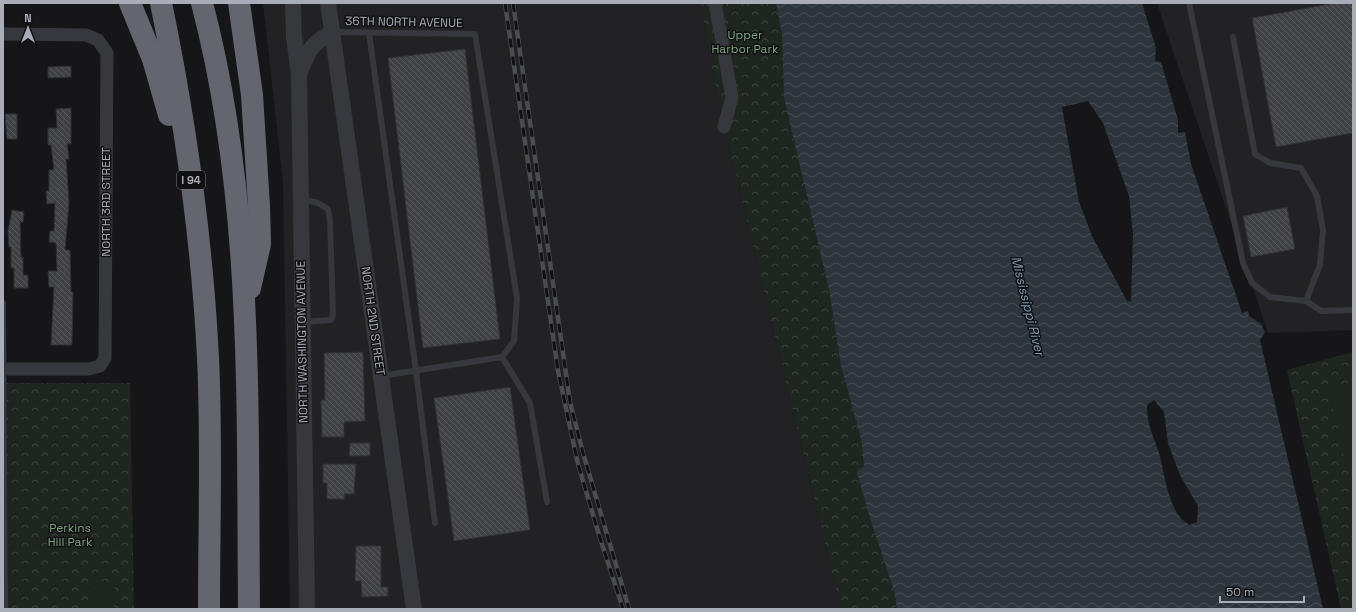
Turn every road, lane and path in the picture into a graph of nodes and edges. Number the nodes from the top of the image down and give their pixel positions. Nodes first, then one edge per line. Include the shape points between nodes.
1 (130, 3) edge
2 (161, 3) edge
3 (202, 3) edge
4 (239, 3) edge
5 (293, 3) edge
6 (328, 3) edge
7 (715, 3) edge
8 (1189, 3) edge
9 (333, 32) junction
10 (369, 33) junction
11 (3, 34) edge
12 (1233, 37) dead end
13 (299, 75) junction
14 (724, 127) dead end
15 (300, 198) junction
16 (1306, 301) junction
17 (3, 303) edge
18 (246, 309) junction
19 (1353, 310) edge
20 (302, 322) junction
21 (502, 357) junction
22 (208, 359) junction
23 (3, 369) edge
24 (416, 371) junction
25 (381, 376) junction
26 (547, 502) dead end
27 (435, 523) dead end
28 (5, 609) edge
29 (209, 609) edge
30 (249, 609) edge
31 (307, 609) edge
32 (414, 609) edge

1 - 22 highway via 153,59 169,113
2 - 22 highway, I 94 via 191,176 204,288
3 - 18 highway via 224,98
4 - 18 highway via 252,95 260,244
5 - 13 street, NORTH WASHINGTON AVENUE
6 - 9 street
7 - 14 street via 732,97
8 - 16 lane via 1244,262 1252,283 1270,297
9 - 10 lane, 36TH NORTH AVENUE
9 - 13 street, NORTH WASHINGTON AVENUE via 316,41
9 - 25 street, NORTH 2ND STREET
10 - 21 lane, 36TH NORTH AVENUE via 475,34 517,298 514,341
10 - 24 lane
11 - 23 street, NORTH 3RD STREET via 86,35 98,40 107,53 105,358 100,366 89,369
12 - 16 lane via 1255,154 1270,163 1301,168 1317,196 1323,230 1320,265
13 - 15 street, NORTH WASHINGTON AVENUE
15 - 20 street, NORTH WASHINGTON AVENUE
15 - 20 lane via 328,209 333,314 331,320
16 - 19 lane via 1321,311
17 - 23 lane
18 - 30 highway
20 - 31 street, NORTH WASHINGTON AVENUE
21 - 24 lane
21 - 26 lane via 530,402
22 - 29 highway, I 94
23 - 28 lane
24 - 25 lane
24 - 27 lane
25 - 32 street, NORTH 2ND STREET

